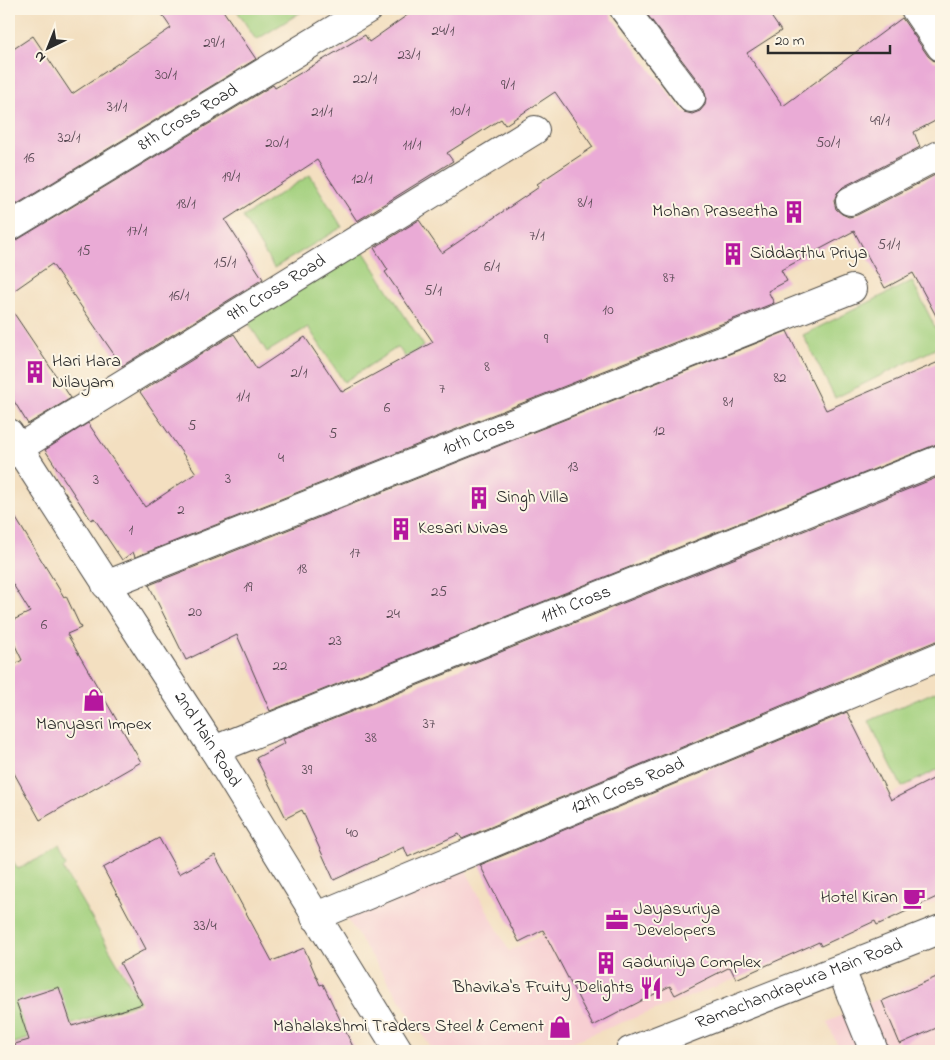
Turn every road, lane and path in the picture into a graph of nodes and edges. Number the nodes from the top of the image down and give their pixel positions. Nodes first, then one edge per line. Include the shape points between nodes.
1 (368, 9) edge
2 (624, 9) edge
3 (915, 9) edge
4 (941, 47) edge
5 (691, 98) dead end
6 (535, 130) dead end
7 (941, 154) edge
8 (850, 202) dead end
9 (9, 227) edge
10 (852, 289) dead end
11 (12, 445) edge
12 (938, 460) dead end
13 (106, 585) junction
14 (941, 656) edge
15 (214, 750) junction
16 (315, 917) junction
17 (941, 930) edge
18 (841, 970) junction
19 (399, 1051) edge
20 (630, 1051) edge
21 (874, 1051) edge

1 - 9 street, 8th Cross Road
2 - 5 street
3 - 4 street
6 - 11 street, 9th Cross Road
7 - 8 street
10 - 13 street, 10th Cross
11 - 13 street, 2nd Main Road
12 - 15 street, 11th Cross
13 - 15 street, 2nd Main Road
14 - 16 street, 12th Cross Road
15 - 16 street, 2nd Main Road
16 - 19 street, 2nd Main Road
17 - 18 street, Ramachandrapura Main Road
18 - 20 street, Ramachandrapura Main Road
18 - 21 street

